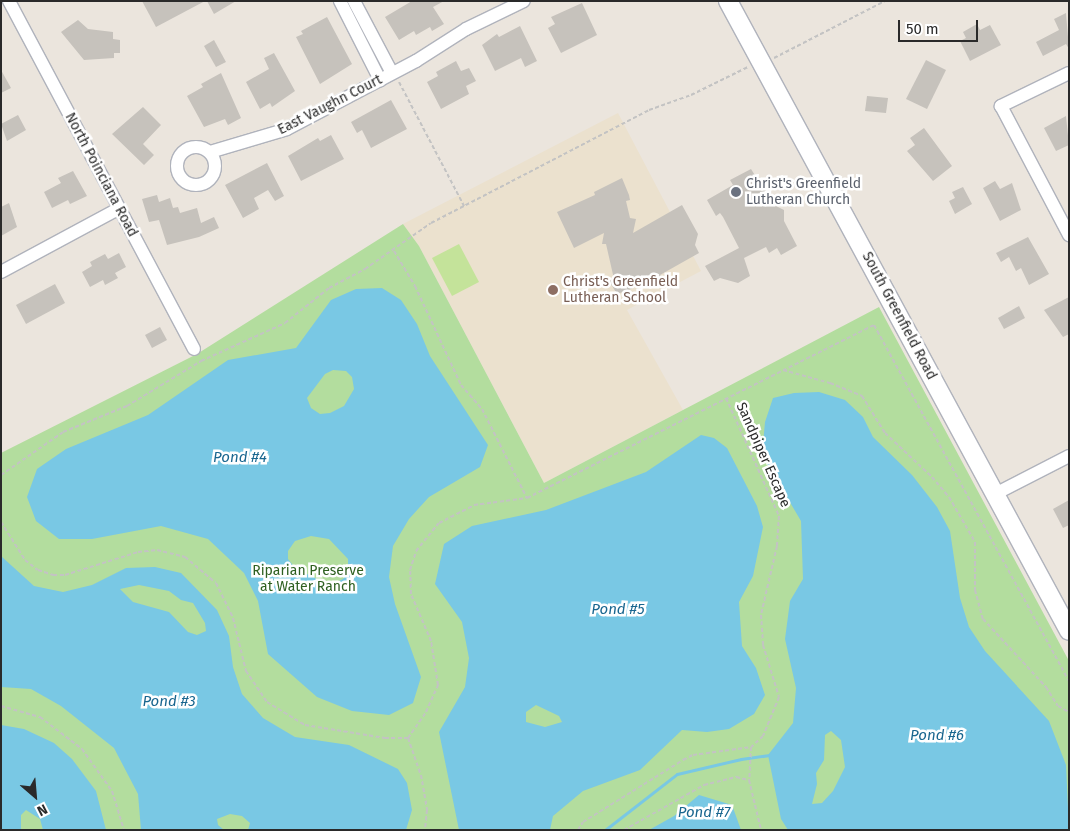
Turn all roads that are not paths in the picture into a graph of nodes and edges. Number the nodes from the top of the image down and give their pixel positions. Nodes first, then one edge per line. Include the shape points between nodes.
1 (9, 1) edge
2 (340, 1) edge
3 (354, 1) edge
4 (524, 1) edge
5 (728, 1) edge
6 (1069, 73) edge
7 (396, 77) junction
8 (380, 80) junction
9 (210, 152) dead end
10 (118, 208) junction
11 (1069, 235) edge
12 (1, 272) edge
13 (194, 349) dead end
14 (1069, 456) edge
15 (995, 494) junction
16 (1069, 631) edge

1 - 10 street, North Poinciana Road
2 - 8 street
3 - 7 street
4 - 7 street, East Vaughn Court via 466,29
5 - 15 main road, South Greenfield Road
6 - 11 street via 1001,106
7 - 8 street, East Vaughn Court
8 - 9 street, East Vaughn Court via 287,129
10 - 12 street
10 - 13 street, North Poinciana Road
14 - 15 street
15 - 16 main road, South Greenfield Road

